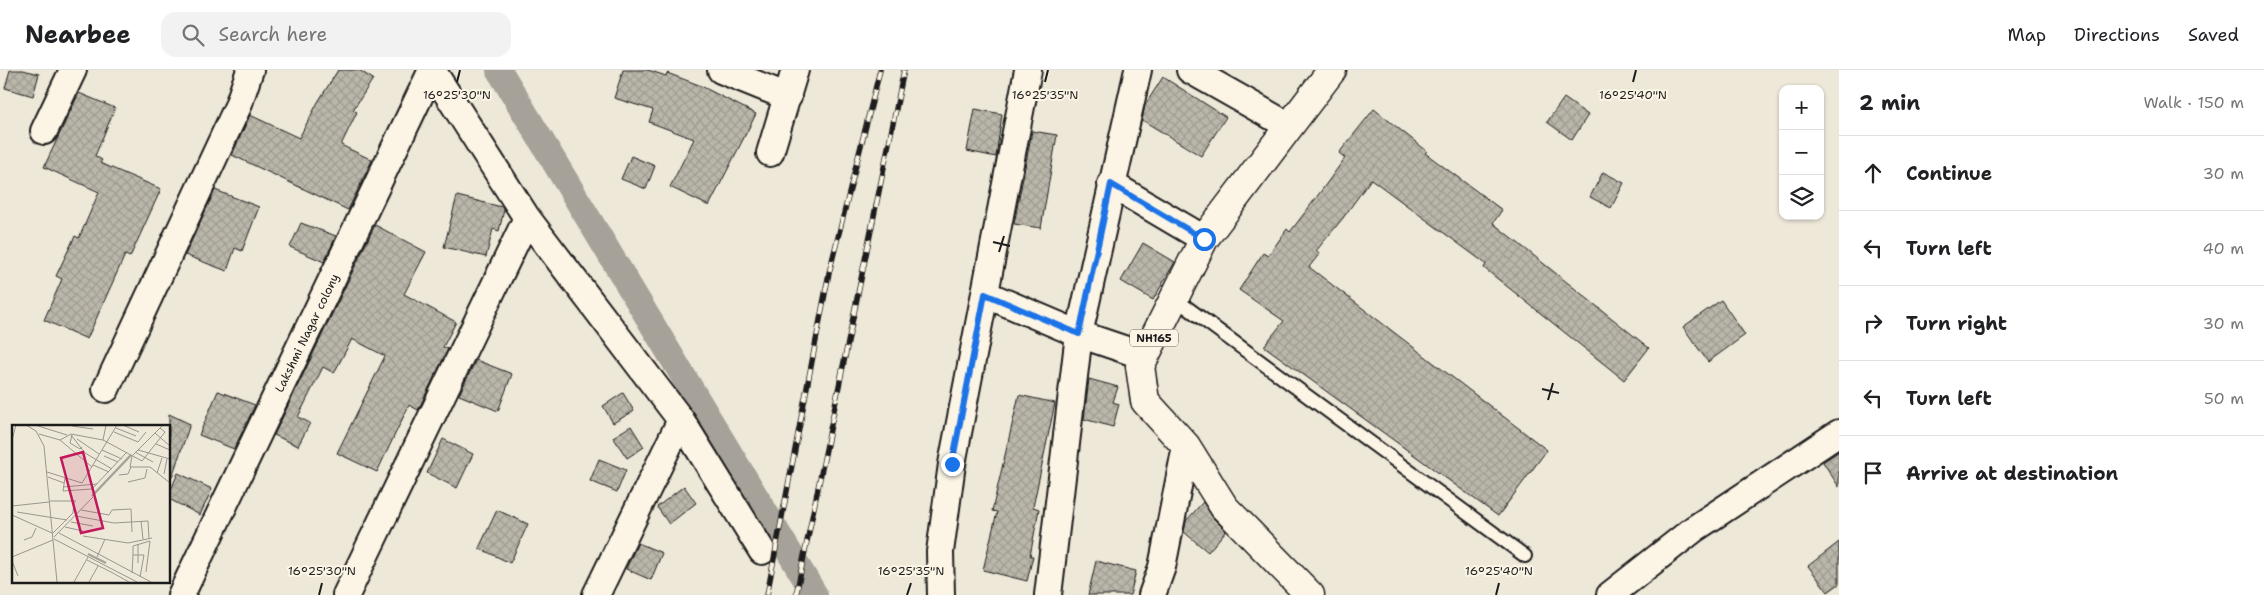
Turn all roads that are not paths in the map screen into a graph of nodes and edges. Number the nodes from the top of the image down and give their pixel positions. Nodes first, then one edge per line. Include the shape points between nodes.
1 (73, 70) edge
2 (250, 70) edge
3 (432, 70) edge
4 (721, 70) edge
5 (795, 70) edge
6 (1028, 70) edge
7 (1138, 70) edge
8 (1190, 70) edge
9 (1332, 70) edge
10 (788, 97) junction
11 (1290, 126) junction
12 (44, 131) dead end
13 (770, 153) dead end
14 (1111, 184) junction
15 (527, 218) junction
16 (1204, 239) junction
17 (985, 294) junction
18 (1174, 298) junction
19 (1079, 334) junction
20 (1144, 356) junction
21 (106, 388) dead end
22 (681, 420) junction
23 (1839, 433) edge
24 (1186, 446) junction
25 (762, 551) dead end
26 (1525, 556) dead end
27 (181, 595) edge
28 (346, 595) edge
29 (596, 595) edge
30 (941, 595) edge
31 (1048, 595) edge
32 (1152, 595) edge
33 (1310, 595) edge
34 (1610, 595) edge

1 - 12 street
2 - 21 street via 238,106
3 - 15 street
3 - 27 street, Lakshmi Nagar colony
4 - 10 street
5 - 10 street
6 - 17 street
7 - 14 street
8 - 11 street
9 - 11 highway, NH165
10 - 13 street
11 - 16 highway, NH165
14 - 16 street
14 - 19 street
15 - 22 street
15 - 28 street
16 - 18 highway, NH165
17 - 19 street
17 - 30 street via 952,464 940,552
18 - 20 highway, NH165
18 - 26 lane
19 - 20 street
19 - 31 street
20 - 24 highway, NH165 via 1140,366 1145,401
22 - 25 street
22 - 29 street
23 - 34 street via 1694,529
24 - 32 street via 1162,567
24 - 33 highway, NH165 via 1224,507

